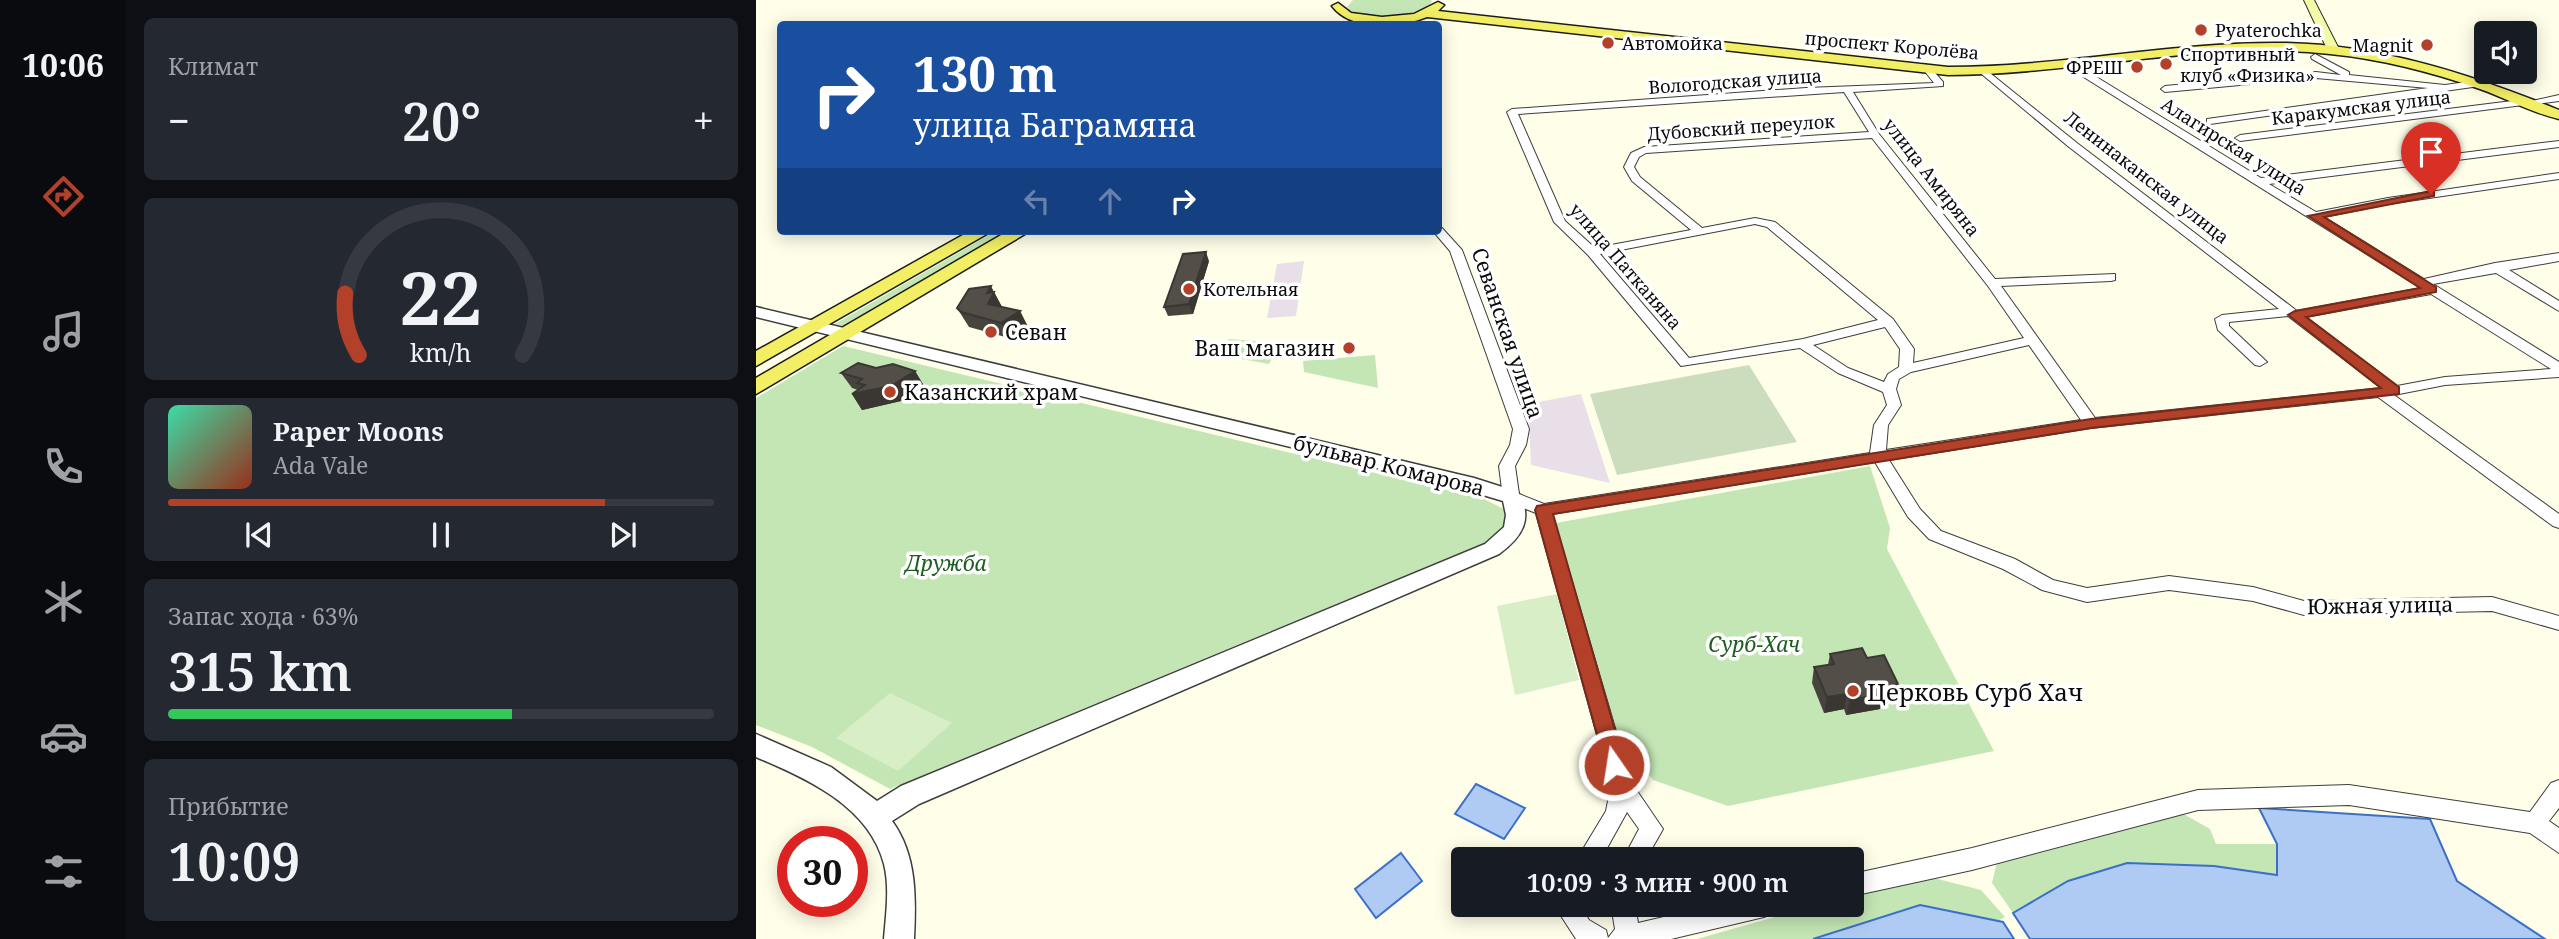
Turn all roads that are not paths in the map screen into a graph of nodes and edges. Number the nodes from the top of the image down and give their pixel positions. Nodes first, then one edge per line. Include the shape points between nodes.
1 (2309, 0) edge
2 (1336, 2) edge
3 (1439, 2) edge
4 (1425, 13) junction
5 (1344, 20) edge
6 (1383, 21) edge
7 (1609, 28) junction
8 (2333, 50) junction
9 (2315, 57) dead end
10 (2398, 60) junction
11 (2068, 64) junction
12 (1926, 66) junction
13 (1982, 71) junction
14 (2353, 77) junction
15 (2474, 81) edge
16 (2474, 83) edge
17 (2483, 84) edge
18 (2441, 86) junction
19 (1847, 89) junction
20 (2165, 89) dead end
21 (2559, 98) edge
22 (2533, 102) junction
23 (1512, 112) joint
24 (2559, 113) edge
25 (2210, 121) dead end
26 (1875, 135) junction
27 (2240, 138) dead end
28 (2559, 144) edge
29 (2559, 176) edge
30 (2258, 182) junction
31 (2314, 216) junction
32 (1698, 230) junction
33 (1442, 234) edge
34 (976, 235) edge
35 (1014, 235) edge
36 (1592, 252) junction
37 (2559, 257) edge
38 (2495, 267) junction
39 (2111, 277) dead end
40 (1992, 283) junction
41 (2426, 286) junction
42 (2559, 307) edge
43 (756, 312) edge
44 (2292, 313) junction
45 (1888, 322) junction
46 (816, 326) junction
47 (849, 332) junction
48 (2031, 341) junction
49 (1803, 343) junction
50 (756, 360) edge
51 (2260, 362) dead end
52 (1906, 369) junction
53 (2559, 370) edge
54 (756, 387) edge
55 (1889, 390) junction
56 (2387, 391) junction
57 (2091, 424) junction
58 (1878, 455) junction
59 (1511, 497) junction
60 (1543, 510) junction
61 (2559, 522) edge
62 (2559, 624) edge
63 (756, 745) edge
64 (1622, 786) junction
65 (2559, 790) edge
66 (877, 816) junction
67 (2536, 823) junction
68 (2559, 842) edge
69 (1595, 847) edge
70 (1641, 847) edge
71 (1864, 882) edge
72 (1574, 917) edge
73 (1623, 917) edge
74 (1712, 917) edge
75 (1624, 937) edge
76 (899, 939) edge
77 (1597, 939) edge

1 - 8 main road
2 - 5 main road
3 - 4 main road
3 - 7 main road, проспект Королёва
4 - 6 main road
4 - 7 main road, проспект Королёва
7 - 12 main road, проспект Королёва
8 - 10 main road, проспект Королёва
8 - 11 main road, проспект Королёва via 2249,47
8 - 12 main road, проспект Королёва via 2243,44 2000,66
9 - 14 street
10 - 15 main road
10 - 22 main road via 2484,80
11 - 13 main road, проспект Королёва
11 - 30 street, Алагирская улица
12 - 13 main road, проспект Королёва
12 - 19 street, Вологодская улица via 1940,84
13 - 44 street, Ленинаканская улица
14 - 18 street
14 - 20 street via 2316,75
16 - 18 street
17 - 22 main road
18 - 25 street
19 - 23 street, Вологодская улица
19 - 26 street, улица Амиряна
21 - 22 street, Каракумская улица
22 - 24 main road
22 - 27 street, Каракумская улица
23 - 36 street, улица Патканяна via 1560,222
26 - 32 street, Дубовский переулок via 1644,150 1635,155 1629,167 1636,179
26 - 40 street, улица Амиряна
28 - 30 street
29 - 31 street
30 - 31 street, Алагирская улица
31 - 41 street, Алагирская улица
32 - 36 street
32 - 45 street via 1755,221 1771,224
33 - 59 street, Севанская улица via 1456,250 1521,429 1507,467
34 - 46 main road
35 - 47 main road
36 - 49 street, улица Патканяна via 1686,363
37 - 38 street
38 - 41 street
38 - 42 street
39 - 40 street
40 - 48 street, улица Амиряна
41 - 44 street
41 - 53 street, Алагирская улица
43 - 46 street, бульвар Комарова
44 - 51 street via 2222,319 2223,327
44 - 56 street, Ленинаканская улица
45 - 49 street
45 - 52 street via 1908,349
46 - 47 street, бульвар Комарова
46 - 50 main road
47 - 54 main road
47 - 59 street, бульвар Комарова
48 - 52 street
48 - 57 street, улица Амиряна
49 - 55 street via 1843,372
52 - 55 street via 1893,377
53 - 56 street
55 - 58 street via 1894,405 1881,425
56 - 57 street
56 - 61 street, Ленинаканская улица
57 - 58 street
58 - 60 street
58 - 62 street, Южная улица via 1914,513 1936,535 2067,591 2087,595 2169,583 2253,594 2304,608 2492,604
59 - 60 street
59 - 66 street, бульвар Комарова via 1518,519 1515,528 1492,549 910,795
60 - 64 street
63 - 66 street via 829,778
64 - 69 street via 1616,814
64 - 70 street via 1652,829
65 - 67 street
66 - 76 street via 900,865 903,913
67 - 68 street
67 - 71 street via 2349,795 2198,800
72 - 77 street
73 - 75 street
74 - 75 street

